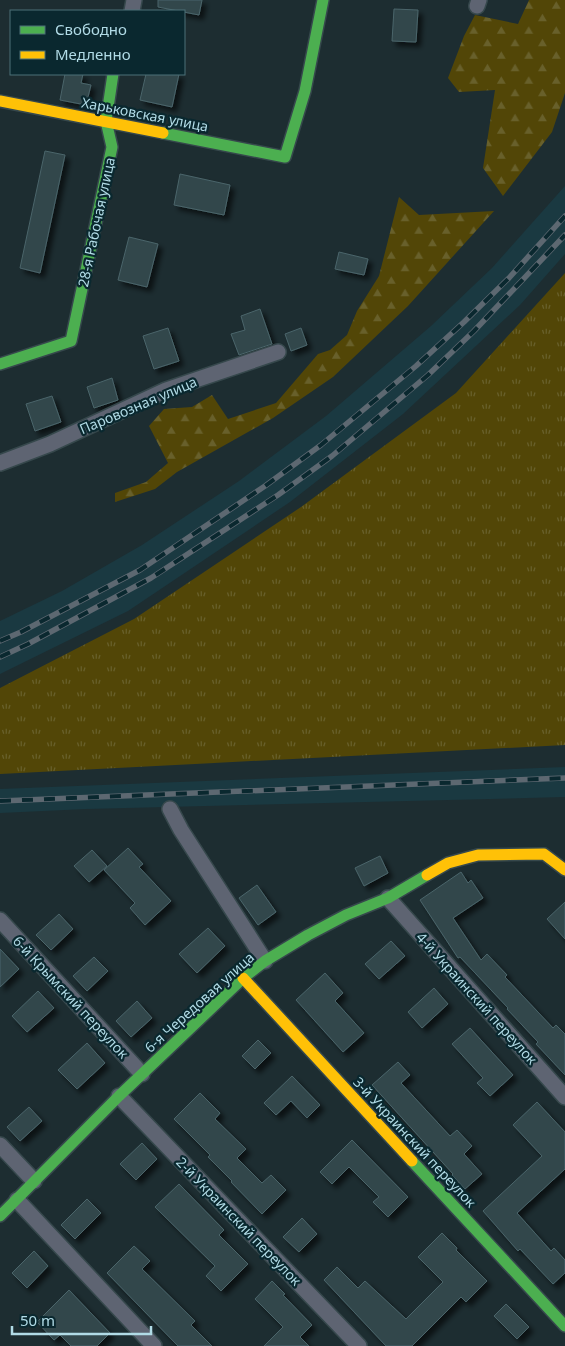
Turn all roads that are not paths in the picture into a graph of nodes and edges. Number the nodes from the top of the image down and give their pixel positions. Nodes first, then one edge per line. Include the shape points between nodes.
1 (323, 0) edge
2 (113, 75) edge
3 (0, 101) edge
4 (106, 122) junction
5 (278, 352) dead end
6 (0, 364) edge
7 (0, 462) edge
8 (170, 809) dead end
9 (565, 870) edge
10 (388, 898) junction
11 (0, 920) edge
12 (265, 961) junction
13 (243, 978) junction
14 (142, 1074) junction
15 (119, 1096) junction
16 (565, 1097) edge
17 (0, 1145) edge
18 (34, 1181) junction
19 (17, 1200) junction
20 (0, 1216) edge
21 (565, 1326) edge
22 (154, 1346) edge
23 (359, 1346) edge

1 - 4 street, Харьковская улица via 304,91 284,157
2 - 4 street, 28-я Рабочая улица
3 - 4 street, Харьковская улица
4 - 6 street, 28-я Рабочая улица via 112,147 71,341
5 - 7 street, Паровозная улица via 166,390 50,444
8 - 12 street
9 - 10 street, 6-я Чередовая улица via 544,854 478,854 448,862
10 - 12 street, 6-я Чередовая улица via 346,915
10 - 16 street, 4-й Украинский переулок
11 - 14 street, 6-й Крымский переулок
12 - 13 street, 6-я Чередовая улица
13 - 14 street, 6-я Чередовая улица
13 - 21 street, 3-й Украинский переулок
14 - 15 street, 6-я Чередовая улица
15 - 18 street, 6-я Чередовая улица
15 - 23 street, 2-й Украинский переулок
17 - 18 street
18 - 19 street, 6-я Чередовая улица
19 - 20 street, 6-я Чередовая улица
19 - 22 street

